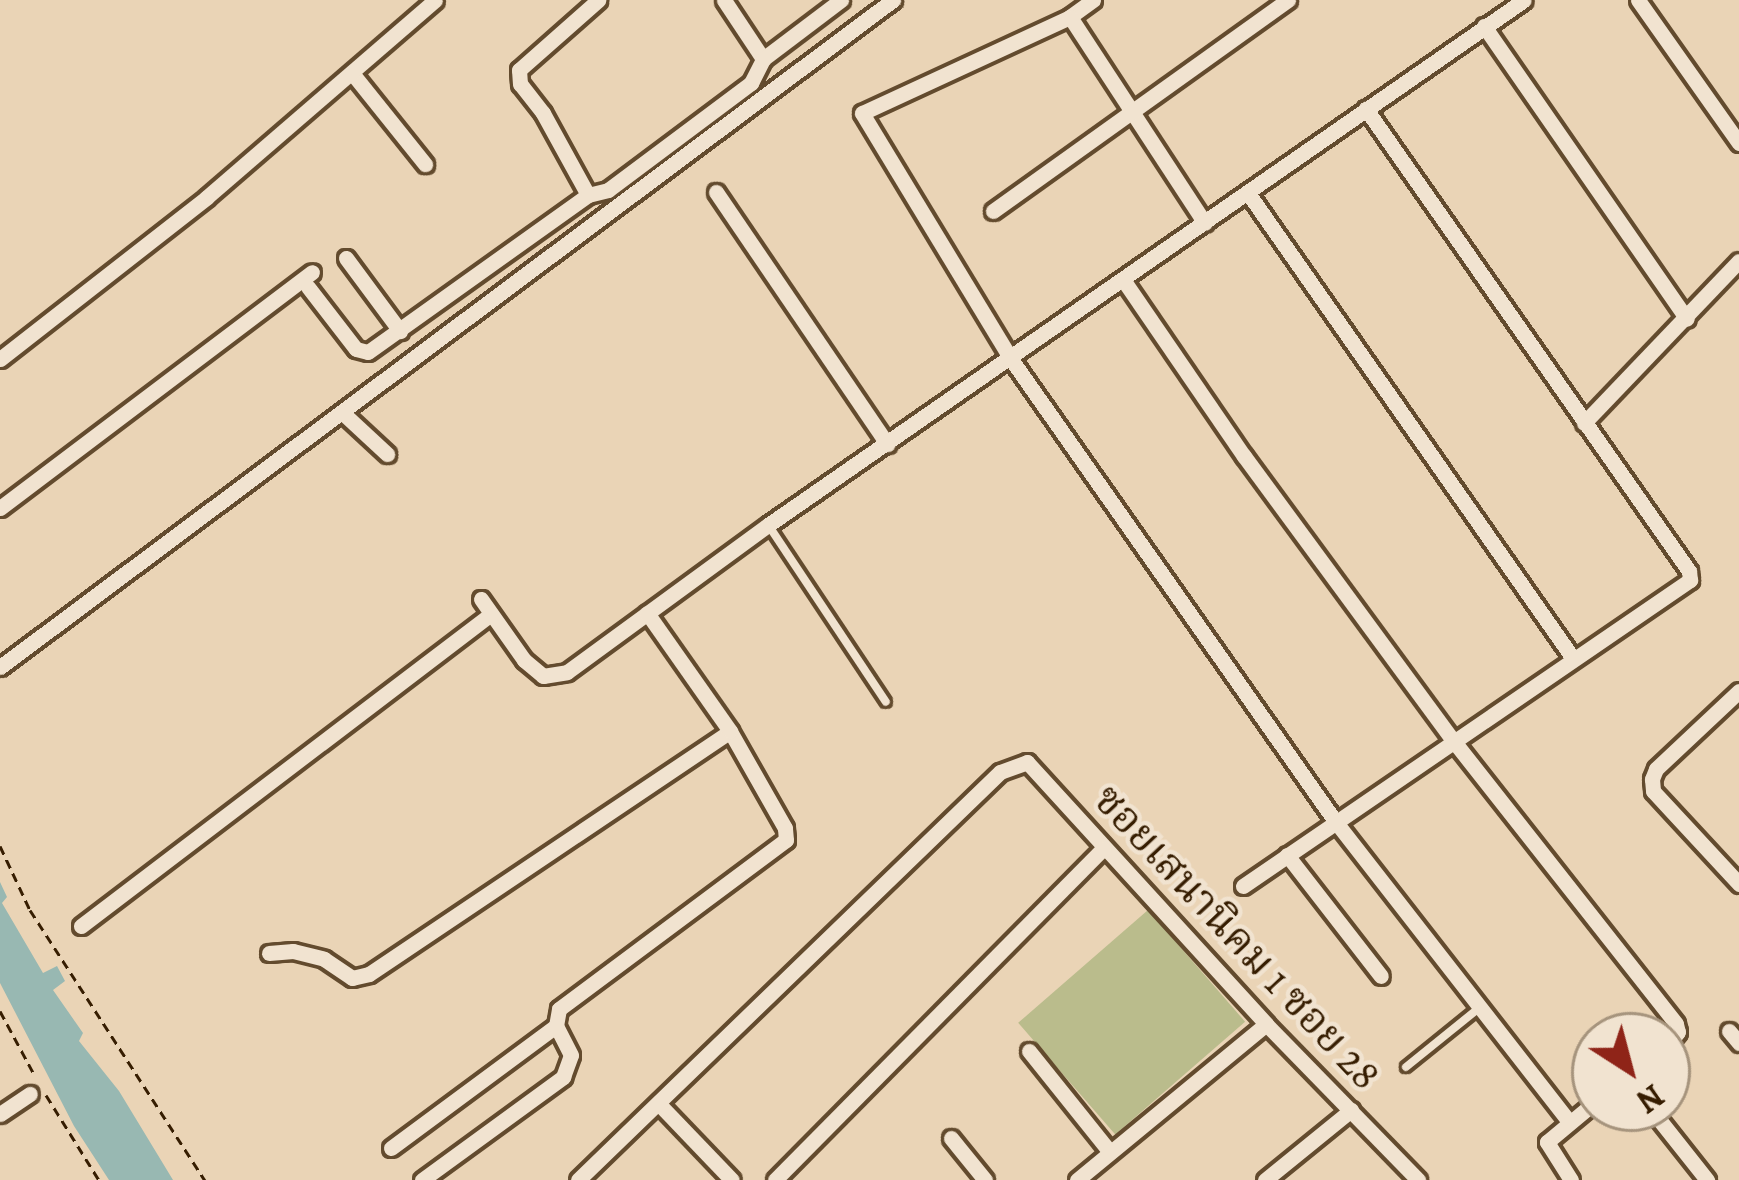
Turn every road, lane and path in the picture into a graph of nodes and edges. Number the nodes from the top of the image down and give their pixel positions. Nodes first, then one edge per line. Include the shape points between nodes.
1 (435, 0) edge
2 (598, 0) edge
3 (724, 0) edge
4 (841, 0) edge
5 (893, 0) edge
6 (1094, 0) edge
7 (1288, 0) edge
8 (1524, 0) edge
9 (1638, 0) edge
10 (1070, 16) junction
11 (1484, 26) junction
12 (763, 59) junction
13 (352, 73) junction
14 (1366, 109) junction
15 (1133, 110) junction
16 (1739, 143) edge
17 (425, 164) dead end
18 (716, 192) dead end
19 (1248, 193) junction
20 (588, 195) junction
21 (993, 211) dead end
22 (1205, 223) junction
23 (346, 258) dead end
24 (1739, 261) edge
25 (1124, 281) junction
26 (1687, 319) junction
27 (400, 331) junction
28 (0, 359) edge
29 (1011, 359) junction
30 (344, 415) junction
31 (1584, 423) junction
32 (887, 444) junction
33 (387, 454) dead end
34 (0, 508) edge
35 (768, 525) junction
36 (647, 613) junction
37 (1572, 657) junction
38 (0, 667) edge
39 (1737, 697) edge
40 (886, 702) dead end
41 (730, 731) junction
42 (1452, 739) junction
43 (1335, 821) junction
44 (0, 846) edge
45 (1103, 849) junction
46 (1286, 855) junction
47 (1739, 884) edge
48 (1243, 886) dead end
49 (81, 926) dead end
50 (269, 953) dead end
51 (1381, 976) dead end
52 (1480, 1007) junction
53 (0, 1011) edge
54 (1667, 1012) edge
55 (1266, 1024) junction
56 (556, 1026) junction
57 (1029, 1051) dead end
58 (1406, 1067) dead end
59 (37, 1089) junction
60 (659, 1104) junction
61 (1351, 1110) junction
62 (0, 1114) edge
63 (1569, 1122) joint
64 (1669, 1132) edge
65 (951, 1138) dead end
66 (391, 1148) dead end
67 (1110, 1153) junction
68 (99, 1180) edge
69 (205, 1180) edge
70 (422, 1180) edge
71 (578, 1180) edge
72 (732, 1180) edge
73 (775, 1180) edge
74 (985, 1180) edge
75 (1077, 1180) edge
76 (1265, 1180) edge
77 (1418, 1180) edge
78 (1571, 1180) edge
79 (1708, 1180) edge

1 - 13 street
2 - 20 street via 519,70
3 - 12 street
4 - 12 street
5 - 30 street
6 - 10 street
7 - 15 street
8 - 11 street
9 - 16 street
10 - 15 street
10 - 29 street via 862,113
11 - 14 street
11 - 26 street
12 - 20 street via 751,83 608,190
13 - 17 street
13 - 28 street
14 - 19 street
14 - 31 street
15 - 21 street
15 - 22 street
18 - 32 street
19 - 22 street
19 - 37 street
20 - 27 street
22 - 25 street
23 - 27 street
24 - 26 street
25 - 29 street
25 - 42 street
26 - 31 street
27 - 34 street via 368,352 356,349 310,280
29 - 32 street
29 - 43 street
30 - 33 street
30 - 38 street
31 - 37 street via 1690,580
32 - 35 street
35 - 36 street
35 - 40 lane
36 - 41 street
36 - 49 street via 567,672 543,676 486,607
37 - 42 street
39 - 47 street via 1656,769 1654,790
41 - 50 street via 370,974 352,978 324,959
41 - 56 street via 786,840 559,1009
42 - 43 street
42 - 54 street
43 - 46 street
43 - 52 street
44 - 69 path via 30,910
45 - 55 street, ซอยเสนานิคม 1 ซอย 28
45 - 60 street, ซอยเสนานิคม 1 ซอย 28 via 1027,762 1000,772
45 - 73 street
46 - 48 street
46 - 51 street
52 - 58 lane
52 - 63 street
53 - 59 path
55 - 61 street, ซอยเสนานิคม 1 ซอย 28
55 - 67 street
56 - 66 street
56 - 70 street via 571,1055 563,1077
57 - 67 street
59 - 62 street
59 - 68 path
60 - 71 street
60 - 72 street
61 - 76 street
61 - 77 street, ซอยเสนานิคม 1 ซอย 28
63 - 78 street via 1547,1149
64 - 79 street
65 - 74 street
67 - 75 street

